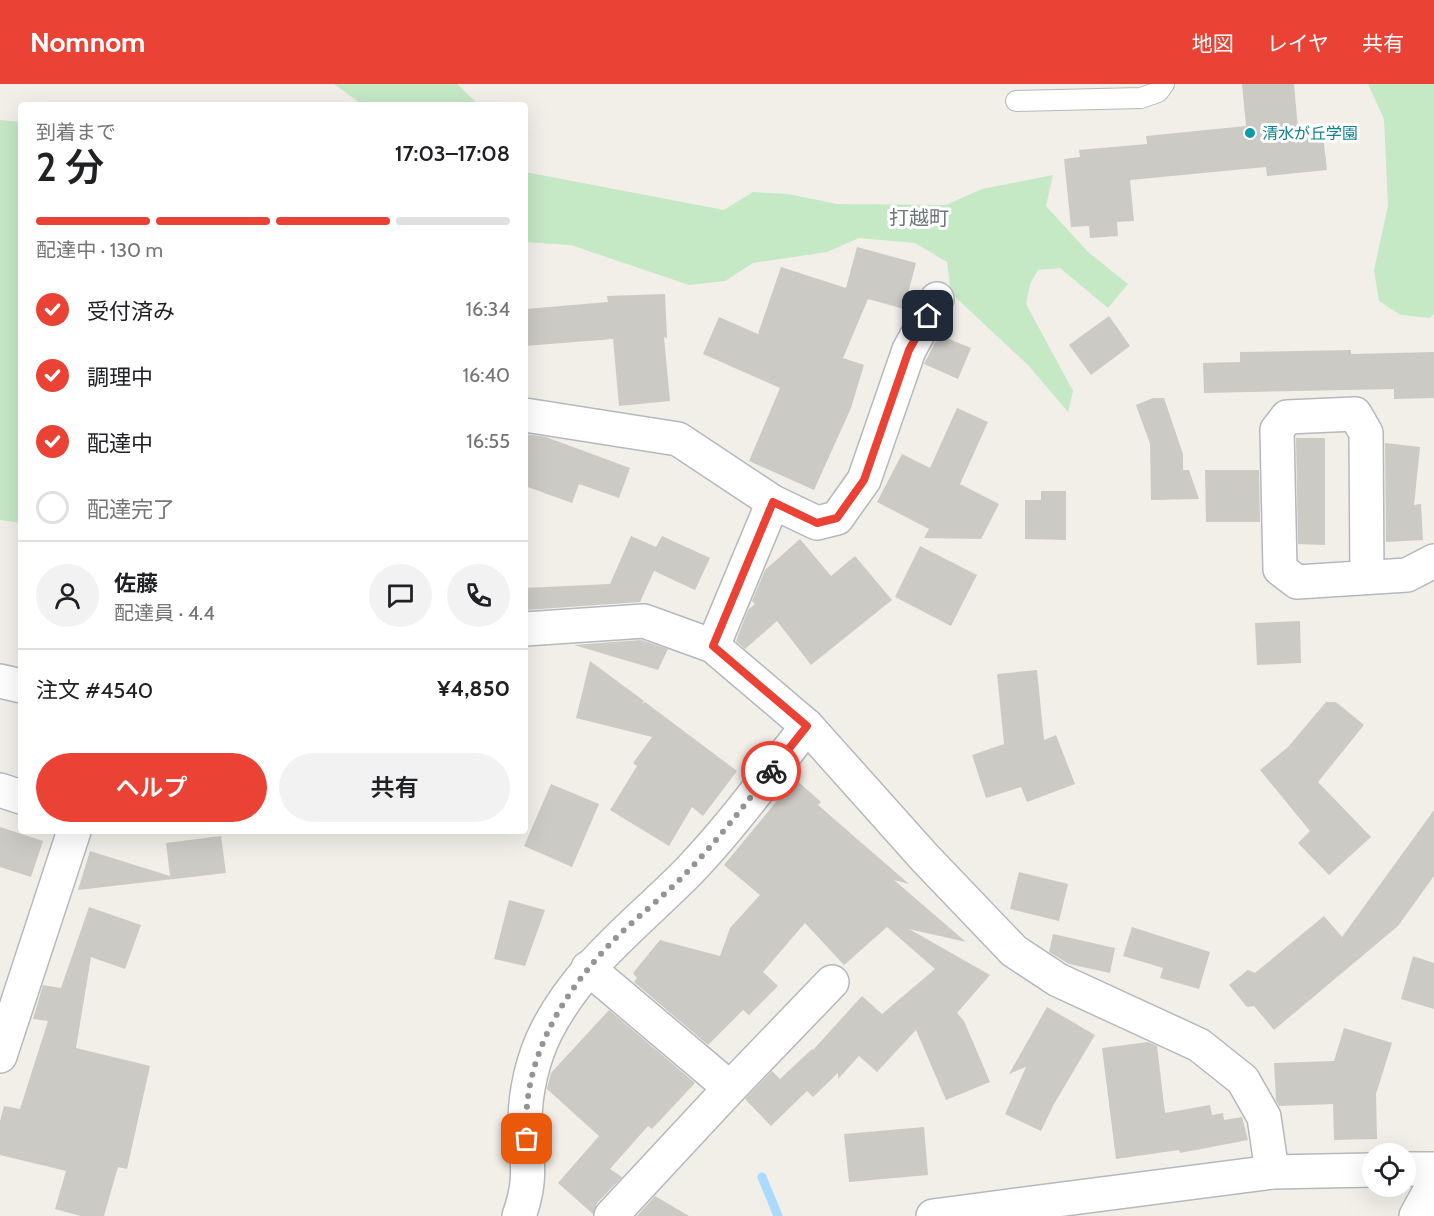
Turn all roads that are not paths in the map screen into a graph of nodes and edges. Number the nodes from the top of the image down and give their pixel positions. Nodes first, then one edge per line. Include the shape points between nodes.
1 (1164, 84) edge
2 (1016, 101) dead end
3 (937, 299) dead end
4 (528, 415) edge
5 (773, 502) junction
6 (1434, 561) edge
7 (1366, 577) junction
8 (528, 629) edge
9 (713, 646) junction
10 (0, 681) edge
11 (18, 685) edge
12 (807, 726) junction
13 (0, 790) edge
14 (18, 795) edge
15 (73, 834) edge
16 (588, 968) junction
17 (832, 982) dead end
18 (0, 1056) edge
19 (730, 1088) junction
20 (1416, 1169) edge
21 (1434, 1169) edge
22 (1362, 1170) edge
23 (1272, 1172) junction
24 (1434, 1183) edge
25 (519, 1216) edge
26 (611, 1216) edge
27 (933, 1216) edge
28 (1416, 1216) edge

1 - 2 lane via 1158,92 1141,98
3 - 5 street via 909,350 864,480 837,518 817,523
4 - 5 street via 678,439
5 - 9 street
6 - 7 street via 1407,575
7 - 7 street via 1297,582 1280,569 1277,429 1287,417 1355,414 1366,433
8 - 9 street via 644,621
9 - 12 street
10 - 11 street
12 - 16 street via 688,871
12 - 23 street via 1014,951 1058,980 1199,1045 1243,1080 1264,1117
13 - 14 street
15 - 18 street
16 - 19 street
16 - 25 street via 547,1030 531,1075 525,1120 530,1176
17 - 19 street
19 - 26 street
20 - 21 street
22 - 23 street
23 - 27 street
24 - 28 street

